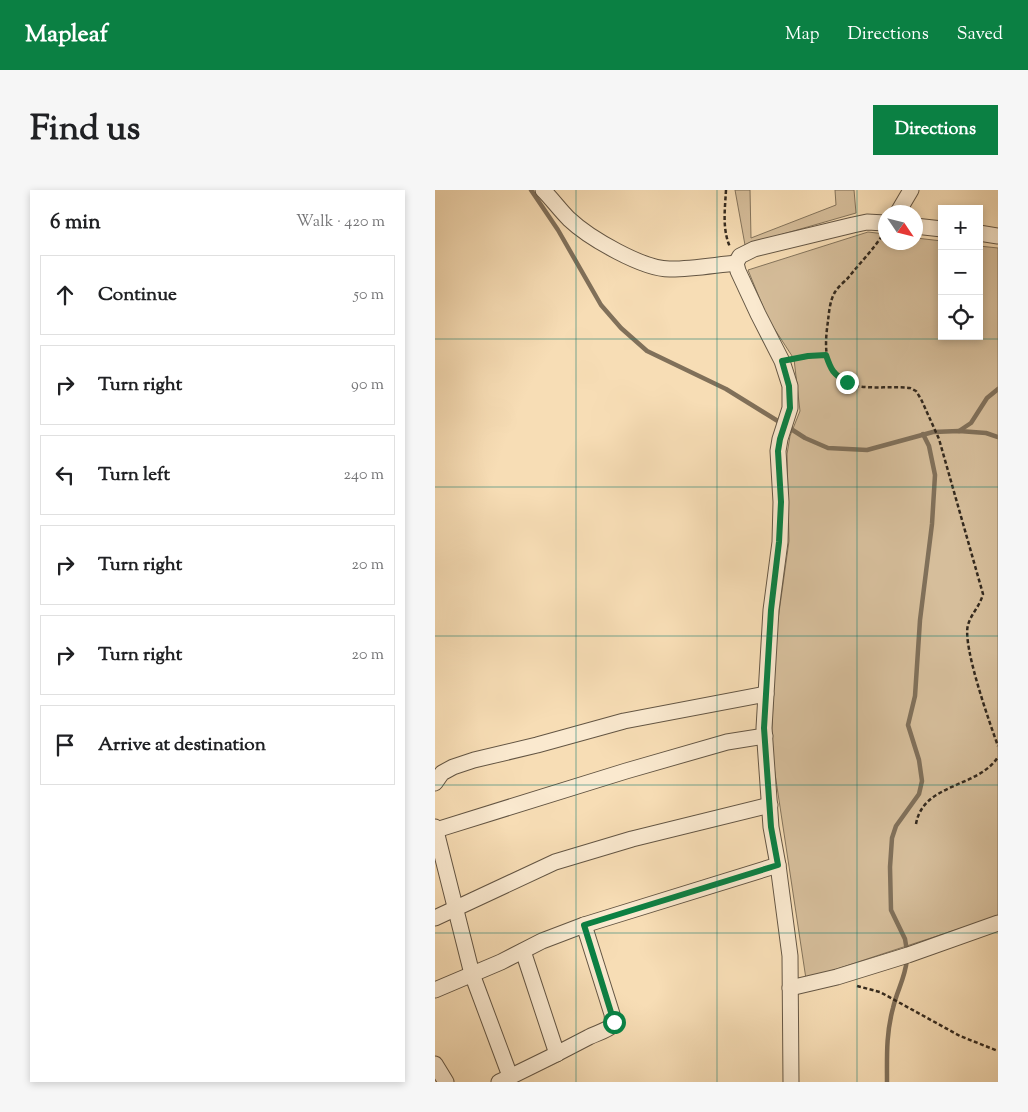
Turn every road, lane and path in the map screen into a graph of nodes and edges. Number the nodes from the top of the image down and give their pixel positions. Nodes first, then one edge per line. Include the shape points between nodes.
1 (543, 190) edge
2 (726, 190) edge
3 (911, 190) edge
4 (901, 205) edge
5 (878, 223) edge
6 (923, 227) edge
7 (938, 229) edge
8 (983, 234) edge
9 (998, 236) edge
10 (878, 242) edge
11 (738, 259) junction
12 (826, 355) junction
13 (782, 361) junction
14 (766, 694) junction
15 (765, 736) junction
16 (998, 746) edge
17 (998, 757) edge
18 (435, 783) edge
19 (770, 805) junction
20 (916, 824) dead end
21 (435, 829) edge
22 (778, 865) junction
23 (456, 910) junction
24 (435, 918) edge
25 (998, 923) edge
26 (584, 925) junction
27 (523, 951) junction
28 (472, 974) junction
29 (837, 978) junction
30 (790, 988) junction
31 (435, 990) edge
32 (998, 1051) edge
33 (557, 1054) junction
34 (435, 1064) edge
35 (504, 1079) edge
36 (446, 1082) edge
37 (790, 1082) edge

1 - 11 street via 569,219 603,244 634,259 670,270
2 - 11 path via 725,231
3 - 4 street
5 - 11 street via 841,227 754,249
6 - 7 street
8 - 9 street
10 - 12 path via 835,291 825,336
11 - 13 street via 738,271
12 - 13 path
12 - 16 path via 835,376 857,386 916,391 939,439 983,594 981,604 968,625 967,635
13 - 14 street via 789,386 790,408 778,451 781,502
14 - 15 street
14 - 18 street via 624,720 474,760 442,773
15 - 19 street
15 - 21 street via 727,742
17 - 20 path via 982,773 929,799 917,815
19 - 22 street
19 - 23 street via 632,838 555,862
21 - 23 street
22 - 26 street
22 - 30 street via 790,956
23 - 24 street
23 - 28 street
25 - 29 street
26 - 27 street
26 - 33 street via 614,1022 608,1029
27 - 28 street
27 - 33 street
28 - 31 street
28 - 35 street
29 - 30 street
29 - 32 path via 850,985 881,992 959,1036
30 - 37 street
33 - 35 street
34 - 36 street

